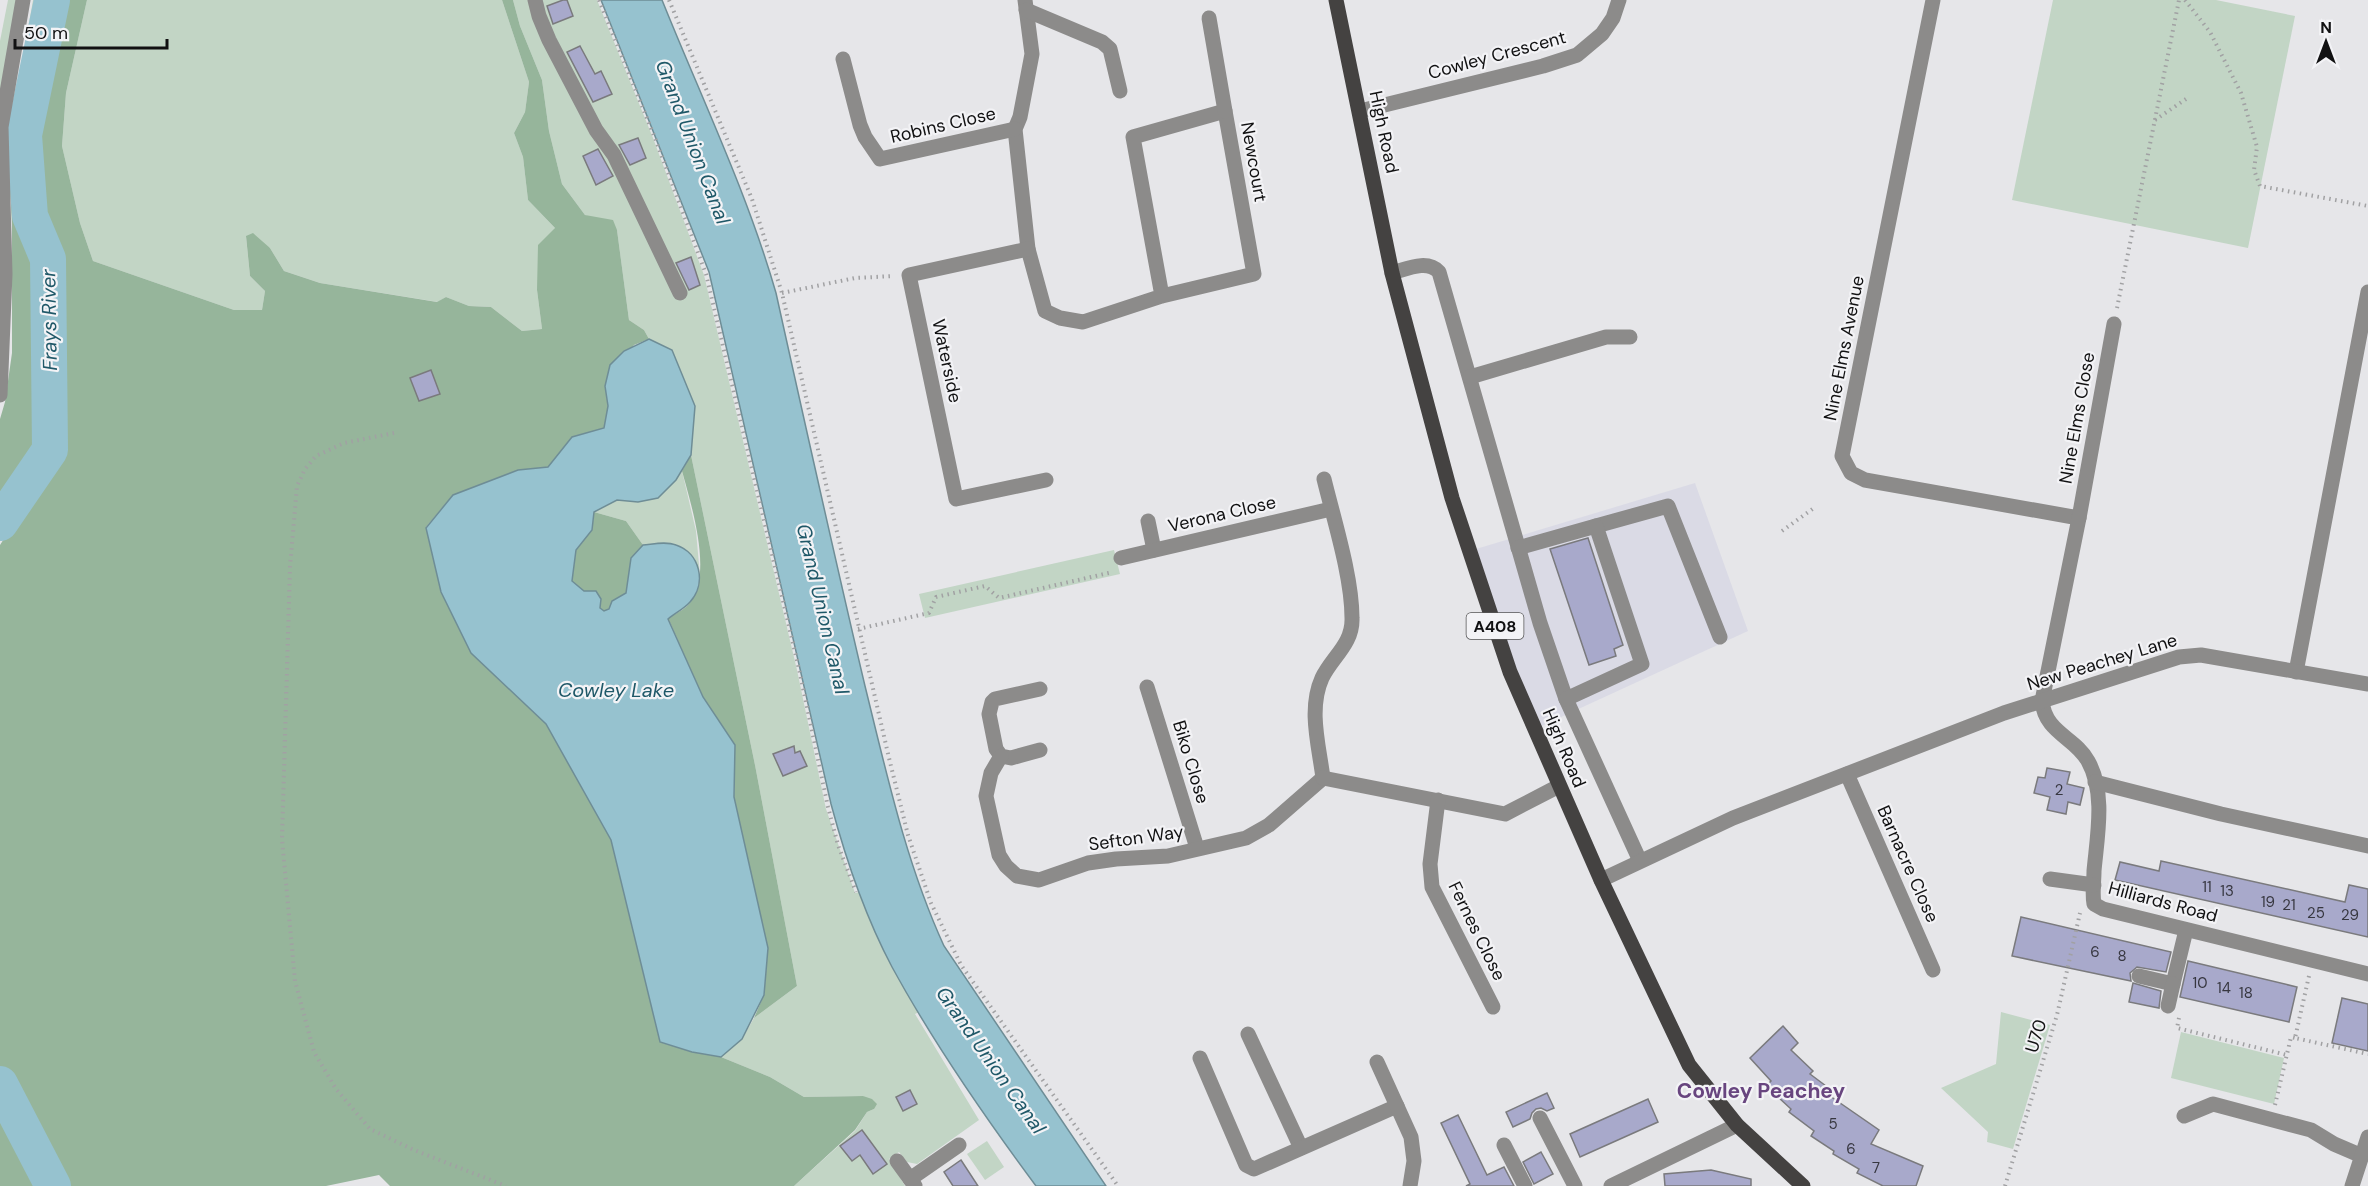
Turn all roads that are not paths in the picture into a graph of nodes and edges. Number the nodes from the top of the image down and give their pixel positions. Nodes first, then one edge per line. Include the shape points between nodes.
1 (23, 0) edge
2 (535, 0) edge
3 (1336, 0) edge
4 (1619, 0) edge
5 (1933, 0) edge
6 (1026, 5) edge
7 (1209, 18) dead end
8 (843, 59) dead end
9 (1120, 91) dead end
10 (1225, 111) junction
11 (1360, 111) junction
12 (1015, 129) junction
13 (1028, 249) junction
14 (1392, 273) junction
15 (680, 292) dead end
16 (2368, 292) edge
17 (1162, 296) junction
18 (2114, 324) road end
19 (1630, 337) dead end
20 (1470, 377) junction
21 (0, 395) edge
22 (1324, 479) dead end
23 (1046, 480) dead end
24 (1331, 510) junction
25 (2079, 518) junction
26 (1148, 520) dead end
27 (1596, 526) junction
28 (1518, 548) junction
29 (1154, 550) junction
30 (1120, 558) road end
31 (1720, 637) dead end
32 (2296, 672) junction
33 (2368, 684) edge
34 (1147, 687) dead end
35 (1040, 689) dead end
36 (1566, 699) junction
37 (2042, 701) junction
38 (1040, 750) dead end
39 (1001, 756) junction
40 (1846, 774) junction
41 (1323, 778) junction
42 (2095, 782) junction
43 (1559, 786) junction
44 (1438, 800) junction
45 (2368, 846) edge
46 (1197, 848) junction
47 (1640, 861) junction
48 (2050, 879) dead end
49 (1601, 880) junction
50 (2093, 892) junction
51 (2186, 930) junction
52 (1933, 970) dead end
53 (2368, 974) edge
54 (2139, 976) dead end
55 (2173, 984) junction
56 (1493, 1006) dead end
57 (2175, 1006) road end
58 (1248, 1034) dead end
59 (1200, 1058) dead end
60 (1377, 1062) dead end
61 (1397, 1106) junction
62 (2184, 1116) dead end
63 (1540, 1118) dead end
64 (1737, 1125) junction
65 (2368, 1137) edge
66 (959, 1145) dead end
67 (1504, 1145) dead end
68 (1301, 1148) junction
69 (2362, 1156) junction
70 (897, 1161) dead end
71 (912, 1183) edge
72 (1410, 1186) edge
73 (1525, 1186) edge
74 (1575, 1186) edge
75 (1611, 1186) edge
76 (1803, 1186) edge
77 (2352, 1186) edge

1 - 21 street via 1,127 6,274
2 - 15 street via 549,40 596,130 614,155
3 - 11 main road, High Road / A408
4 - 11 street, Cowley Crescent via 1602,34 1577,55
5 - 25 street, Nine Elms Avenue via 1842,456 1851,472 1865,480
6 - 9 street via 1110,49
6 - 12 street via 1032,54
7 - 10 street
8 - 12 street, Robins Close via 860,125 880,159
10 - 17 street, Newcourt via 1133,137
10 - 17 street, Newcourt via 1254,274
11 - 14 main road, High Road / A408
12 - 13 street, Newcourt
13 - 17 street, Newcourt via 1045,311 1060,318 1083,322
13 - 23 street, Waterside via 909,275 957,503
14 - 20 street, High Road via 1424,265 1439,272
14 - 43 main road, High Road / A408 via 1452,498 1510,672
16 - 32 street
18 - 25 street, Nine Elms Close
19 - 20 street via 1606,337
20 - 28 street, High Road
22 - 24 street
24 - 29 street, Verona Close
24 - 41 street via 1353,619 1346,644 1323,677 1317,696 1315,714
25 - 37 street, Nine Elms Close
26 - 29 street
27 - 28 street
27 - 31 street via 1668,506
27 - 36 street via 1642,664
28 - 36 street, High Road
29 - 30 street, Verona Close
32 - 33 street, New Peachey Lane
32 - 37 street, New Peachey Lane via 2201,655 2179,657
34 - 46 street, Biko Close
35 - 39 street via 992,702 989,714
36 - 47 street, High Road
37 - 40 street, New Peachey Lane
37 - 42 street, Hilliards Road via 2048,722 2088,761
38 - 39 street via 1011,758
39 - 46 street, Sefton Way via 991,773 986,796 999,855 1017,876 1046,880 1088,863 1168,856
40 - 47 street, New Peachey Lane via 1733,818
40 - 52 street, Barnacre Close
41 - 44 street
41 - 46 street, Sefton Way via 1269,825 1246,838
42 - 45 street
42 - 50 street, Hilliards Road via 2098,815
43 - 44 street via 1505,814
43 - 49 main road, High Road / A408
44 - 56 street, Fernes Close via 1430,864 1432,887
47 - 49 street, New Peachey Lane
48 - 50 street
49 - 64 main road, High Road / A408 via 1689,1065
50 - 51 street, Hilliards Road via 2094,904 2100,909
51 - 53 street, Hilliards Road
51 - 55 street
54 - 55 street
55 - 57 street
58 - 68 street
59 - 68 street via 1246,1165 1254,1169
60 - 61 street
61 - 68 street
61 - 72 street via 1411,1137 1414,1161
62 - 69 street via 2213,1104 2311,1131
63 - 74 street
64 - 75 street
64 - 76 main road, High Road / A408
65 - 69 street
66 - 71 street
67 - 73 street
69 - 77 street
70 - 71 street

